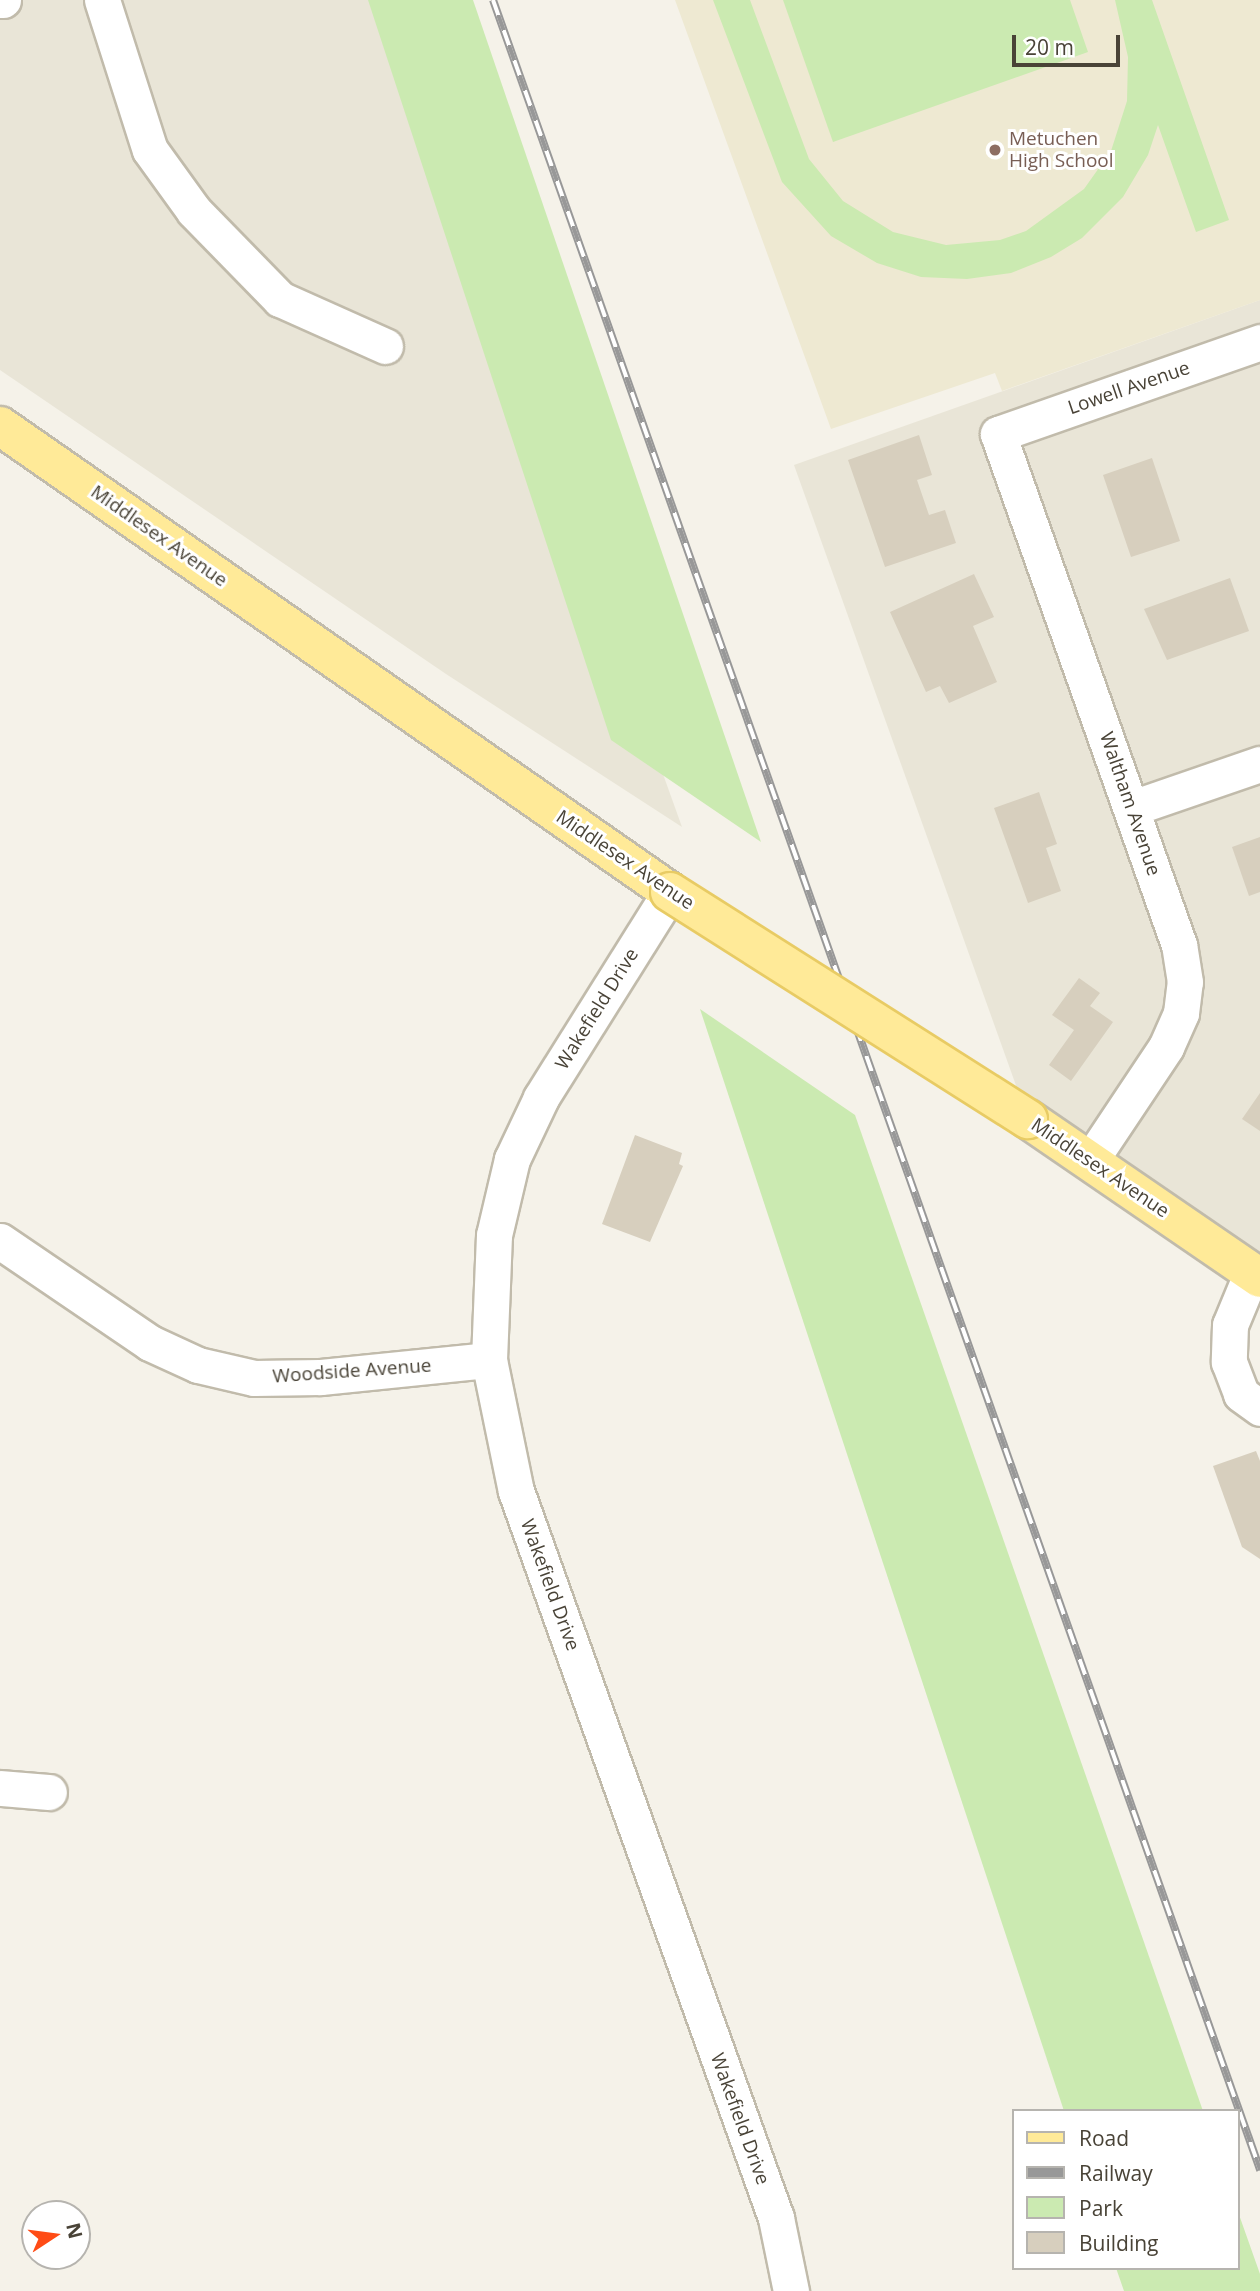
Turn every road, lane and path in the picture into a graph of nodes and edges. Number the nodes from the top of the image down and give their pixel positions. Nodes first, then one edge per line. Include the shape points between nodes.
1 (102, 0) edge
2 (1260, 342) edge
3 (385, 346) dead end
4 (0, 426) edge
5 (999, 434) joint
6 (1260, 764) edge
7 (1132, 808) junction
8 (670, 892) junction
9 (1090, 1161) junction
10 (0, 1241) edge
11 (1256, 1275) edge
12 (489, 1360) junction
13 (1260, 1408) edge
14 (0, 1788) edge
15 (49, 1792) dead end
16 (791, 2291) edge

1 - 3 street via 150,150 194,211 280,299
2 - 5 street, Lowell Avenue
4 - 8 main road, Middlesex Avenue
5 - 7 street, Waltham Avenue
6 - 7 street
7 - 9 street, Waltham Avenue via 1179,945 1184,992 1181,1013 1166,1047
8 - 9 main road, Middlesex Avenue, bridge
8 - 12 street, Wakefield Drive via 541,1098 512,1159 494,1236
9 - 11 main road, Middlesex Avenue
10 - 12 street, Woodside Avenue via 150,1343 198,1365 254,1377 321,1377
11 - 13 street via 1230,1325 1229,1362 1241,1394
12 - 16 street, Wakefield Drive via 516,1491 776,2218
14 - 15 street

